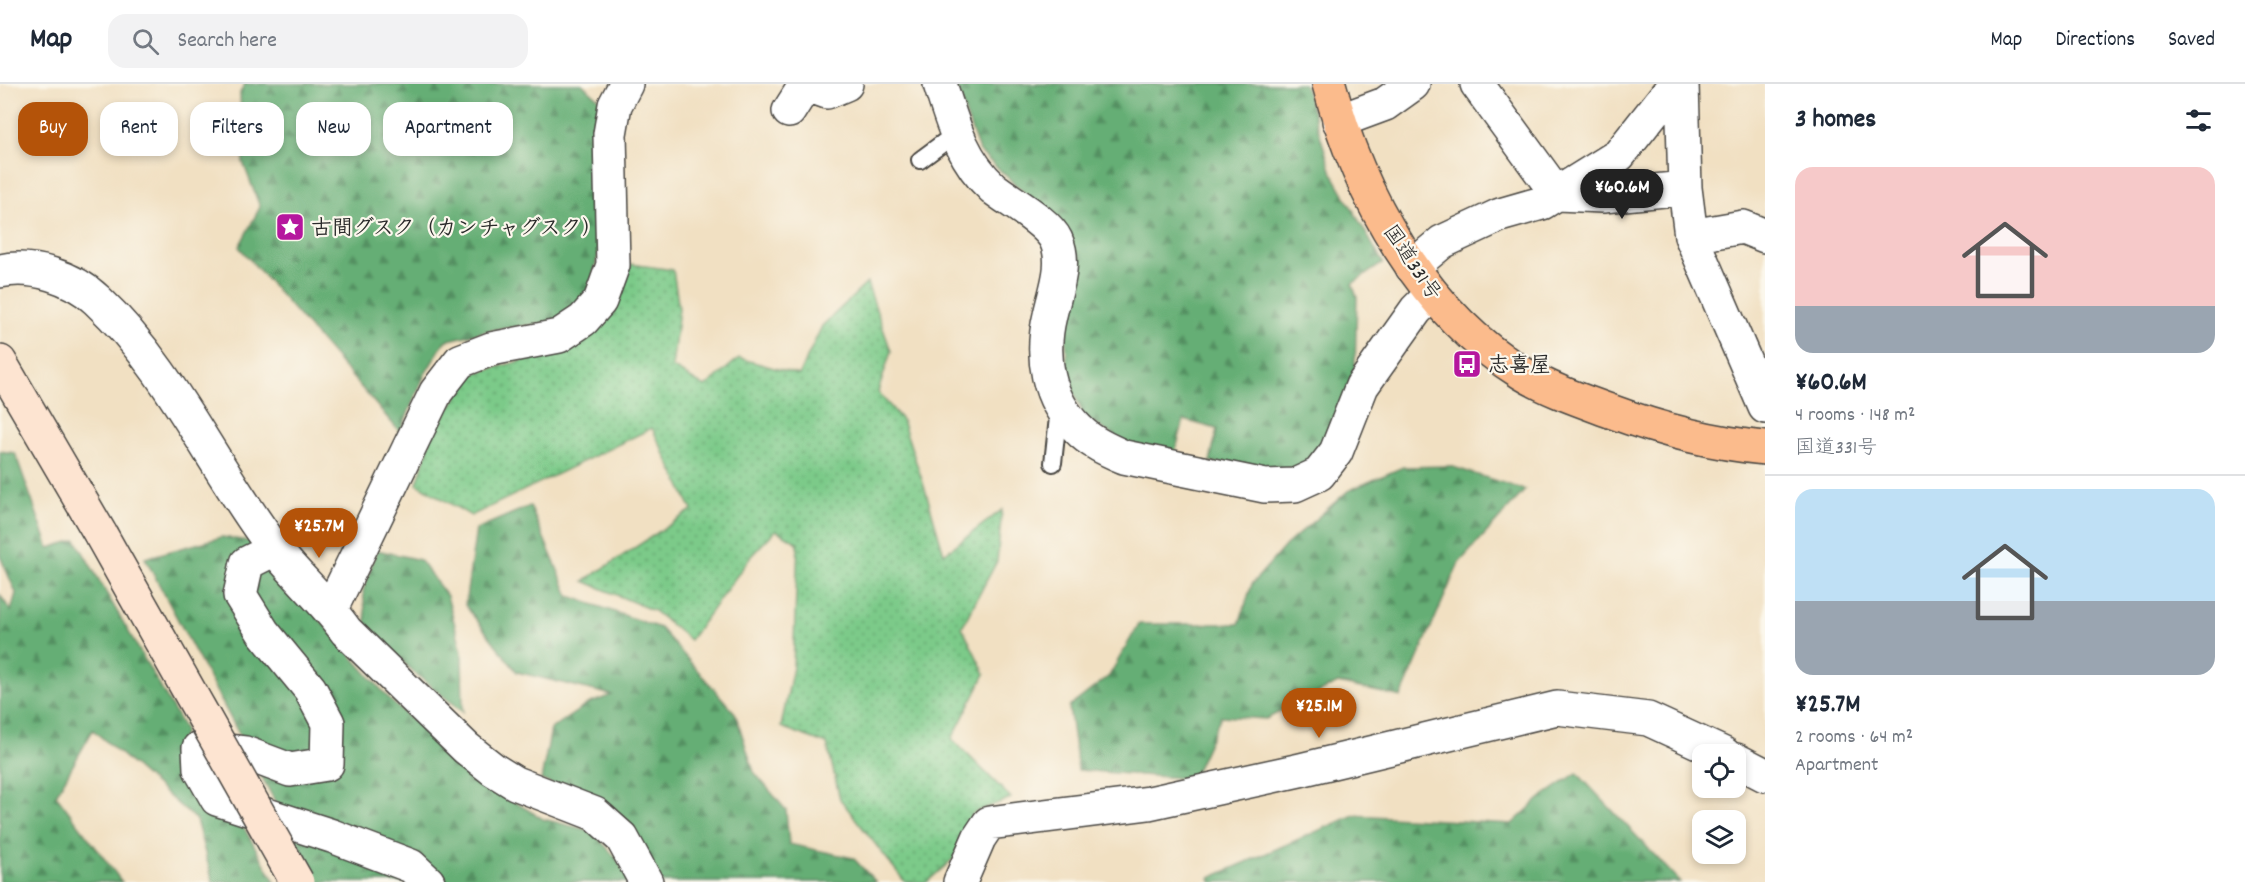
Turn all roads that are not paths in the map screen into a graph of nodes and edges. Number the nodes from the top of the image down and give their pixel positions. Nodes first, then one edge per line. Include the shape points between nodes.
1 (626, 84) edge
2 (846, 84) edge
3 (940, 84) edge
4 (1329, 84) edge
5 (1413, 84) edge
6 (1477, 84) edge
7 (1675, 84) edge
8 (1682, 84) edge
9 (800, 93) edge
10 (1339, 121) junction
11 (955, 134) junction
12 (920, 160) dead end
13 (1684, 188) junction
14 (1557, 194) junction
15 (1691, 236) junction
16 (1765, 236) edge
17 (1412, 267) junction
18 (0, 272) edge
19 (1431, 294) junction
20 (0, 362) edge
21 (1059, 404) junction
22 (1765, 407) edge
23 (1765, 448) edge
24 (1053, 463) dead end
25 (275, 549) junction
26 (331, 609) junction
27 (1702, 744) edge
28 (1746, 765) edge
29 (1765, 775) edge
30 (297, 882) edge
31 (428, 882) edge
32 (646, 882) edge
33 (960, 882) edge

1 - 26 street via 615,105 610,134 614,265 600,301 583,320 559,336 491,349 460,361 436,392
2 - 9 street via 827,92
3 - 11 street
4 - 10 highway, 国道331号
5 - 10 street via 1385,104
6 - 14 street
7 - 14 street via 1619,155
8 - 13 street
10 - 17 highway, 国道331号 via 1374,203
11 - 12 lane
11 - 21 street via 972,164 993,187 1055,238 1061,261 1045,341 1046,372
13 - 14 street via 1603,196
13 - 15 street
14 - 17 street via 1442,242
15 - 16 street via 1743,227
15 - 22 street
17 - 19 highway, 国道331号
18 - 25 street via 40,272 69,280 96,298 142,348
19 - 21 street via 1362,386 1336,452 1319,474 1295,485 1265,486 1125,457 1078,429
19 - 23 highway, 国道331号 via 1468,332 1521,372 1559,392 1678,433 1723,444
20 - 30 street, bridge
21 - 24 lane
25 - 26 street
25 - 31 street via 247,563 240,596 263,632 310,689 327,723 327,764 290,770 245,753 199,748 200,769 216,799 411,866
26 - 32 street via 346,631 475,755 515,783 595,814 622,838
27 - 33 street via 1648,719 1557,708 1149,803 989,823
28 - 29 street

